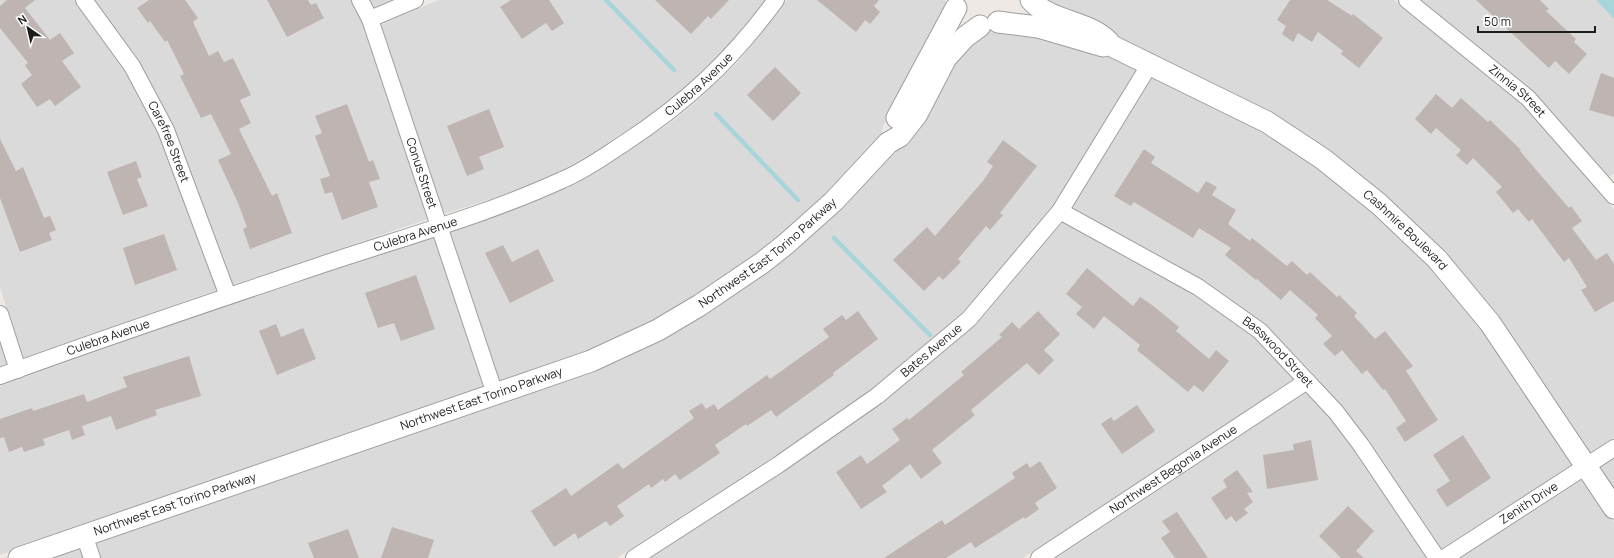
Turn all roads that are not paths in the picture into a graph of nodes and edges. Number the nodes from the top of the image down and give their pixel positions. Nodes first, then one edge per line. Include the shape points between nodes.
1 (84, 0) edge
2 (360, 0) edge
3 (415, 0) edge
4 (776, 0) edge
5 (1021, 0) edge
6 (1031, 0) edge
7 (1407, 0) edge
8 (955, 4) edge
9 (370, 19) junction
10 (989, 24) junction
11 (1112, 46) junction
12 (1150, 64) junction
13 (888, 143) junction
14 (1612, 190) edge
15 (1060, 211) junction
16 (439, 225) junction
17 (228, 296) junction
18 (0, 314) edge
19 (18, 370) junction
20 (0, 376) edge
21 (1307, 381) junction
22 (495, 394) junction
23 (1614, 448) edge
24 (1586, 466) junction
25 (1614, 508) edge
26 (84, 535) junction
27 (19, 558) edge
28 (92, 558) edge
29 (634, 558) edge
30 (1039, 558) edge
31 (1437, 558) edge
32 (1444, 558) edge

1 - 17 street, Carefree Street via 132,66 166,130
2 - 9 street, Conus Street
3 - 9 street
4 - 16 street, Culebra Avenue via 733,54 706,81 634,137 564,179 515,200
5 - 10 street, Northwest East Torino Parkway via 1009,17
6 - 11 street, Cashmire Boulevard via 1044,10 1105,36
7 - 14 street, Zinnia Street via 1528,98
8 - 10 street via 972,23
8 - 13 street, Northwest East Torino Parkway via 890,131
9 - 16 street, Conus Street
10 - 11 street, Cashmire Boulevard via 1038,27 1100,47
10 - 13 street, Northwest East Torino Parkway via 955,47 939,71 917,114 900,136
11 - 12 street, Cashmire Boulevard
12 - 15 street, Bates Avenue
12 - 24 street, Cashmire Boulevard via 1267,122 1323,159 1379,204 1437,259 1490,323
13 - 22 street, Northwest East Torino Parkway via 834,201 786,244 700,305 658,330 591,361
15 - 21 street, Basswood Street via 1198,286 1260,331
15 - 29 street, Bates Avenue via 969,319 877,396 778,465
16 - 17 street, Culebra Avenue
16 - 22 street, Conus Street
17 - 19 street, Culebra Avenue
18 - 19 street
19 - 20 street, Culebra Avenue
21 - 30 street, Northwest Begonia Avenue
21 - 31 street, Basswood Street via 1336,412 1361,445
22 - 26 street, Northwest East Torino Parkway
23 - 24 street, Zenith Drive
24 - 25 street, Cashmire Boulevard
24 - 32 street, Zenith Drive
26 - 27 street, Northwest East Torino Parkway
26 - 28 street

